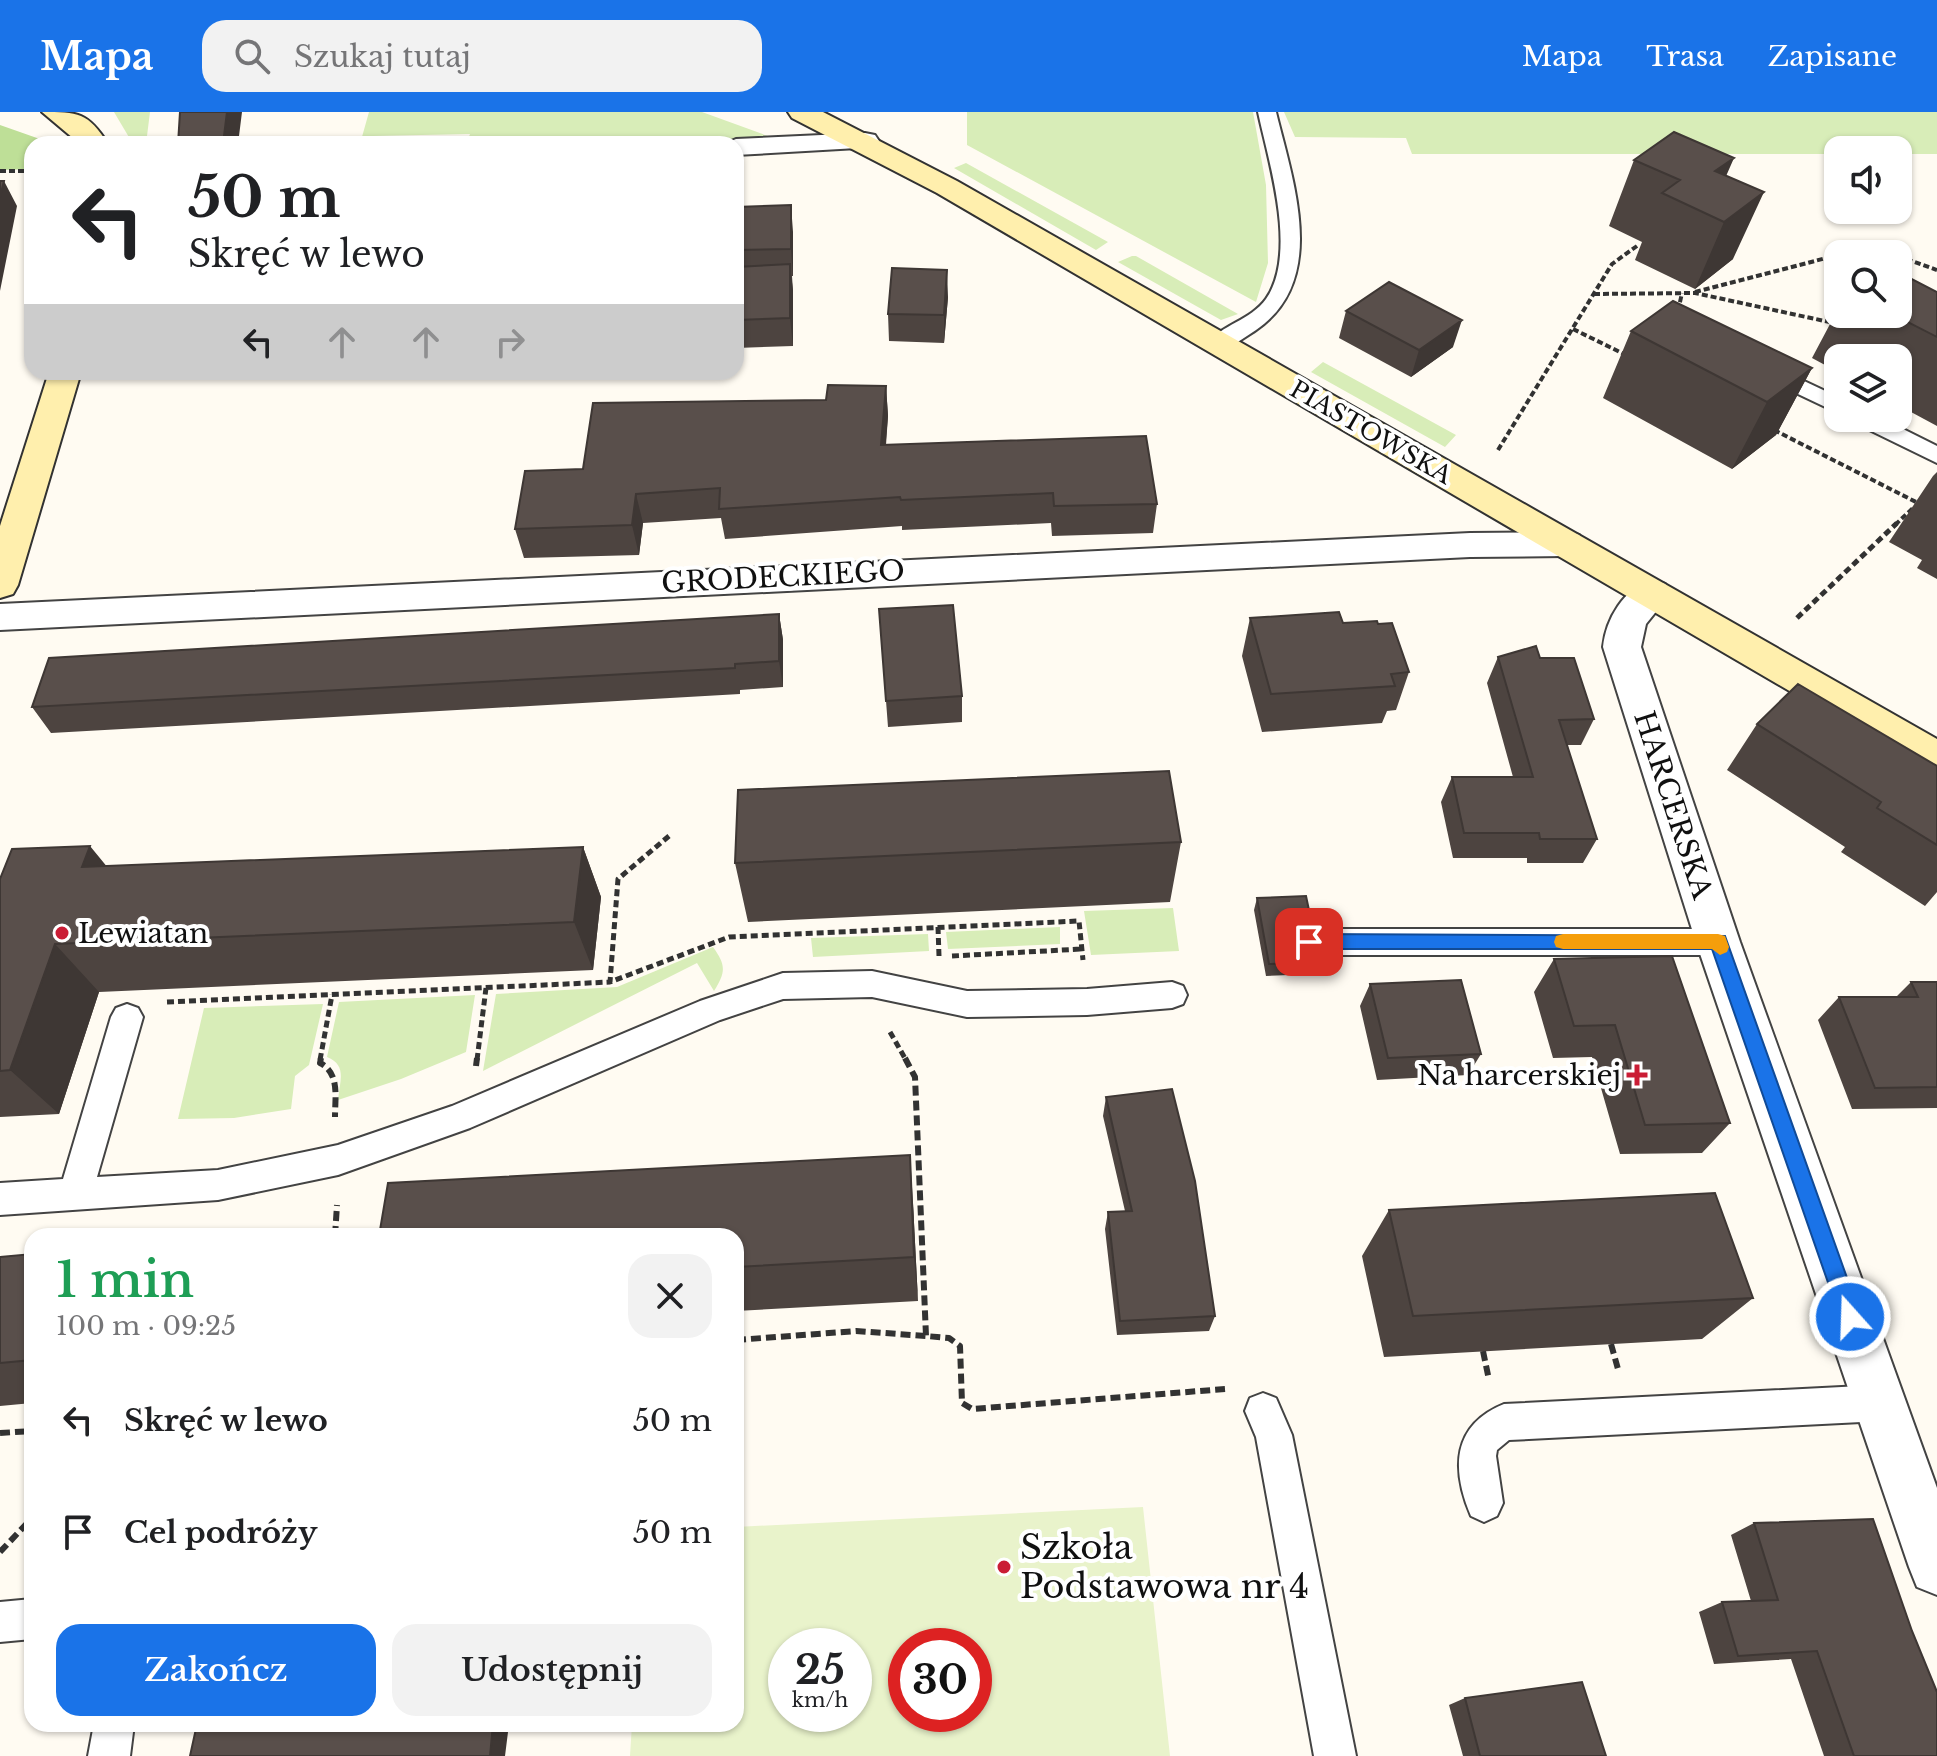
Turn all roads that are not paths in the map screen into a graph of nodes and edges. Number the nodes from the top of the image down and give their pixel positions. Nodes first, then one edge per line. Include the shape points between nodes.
1 (56, 112) edge
2 (802, 112) edge
3 (1267, 112) edge
4 (90, 136) edge
5 (865, 141) junction
6 (744, 147) edge
7 (1675, 324) edge
8 (1218, 344) junction
9 (63, 380) edge
10 (1824, 399) edge
11 (1891, 432) edge
12 (1937, 455) edge
13 (1566, 544) junction
14 (0, 585) edge
15 (1652, 593) junction
16 (0, 617) edge
17 (1937, 758) edge
18 (1309, 942) edge
19 (1718, 942) junction
20 (1172, 995) dead end
21 (127, 1017) road end
22 (75, 1194) junction
23 (0, 1199) edge
24 (1881, 1403) junction
25 (1263, 1411) road end
26 (1484, 1503) dead end
27 (1937, 1567) edge
28 (24, 1620) edge
29 (0, 1622) edge
30 (113, 1732) edge
31 (109, 1756) edge
32 (1335, 1756) edge

1 - 4 street
2 - 5 street, PIASTOWSKA
3 - 8 lane via 1288,208 1290,268 1277,300
5 - 6 street
5 - 8 street, PIASTOWSKA
7 - 10 lane
8 - 13 street, PIASTOWSKA
9 - 14 street
11 - 12 lane
13 - 15 street, PIASTOWSKA
13 - 16 street, GRODECKIEGO
15 - 17 street, PIASTOWSKA
15 - 19 street, HARCERSKA via 1630,616 1622,647
18 - 19 lane
19 - 24 street, HARCERSKA
20 - 22 lane via 967,1004 872,984 783,986 711,1010 494,1102 338,1175
21 - 22 lane
22 - 23 lane
24 - 26 lane via 1504,1422 1487,1430 1479,1444
24 - 27 street, HARCERSKA
25 - 32 lane via 1274,1435
28 - 29 lane
30 - 31 lane

